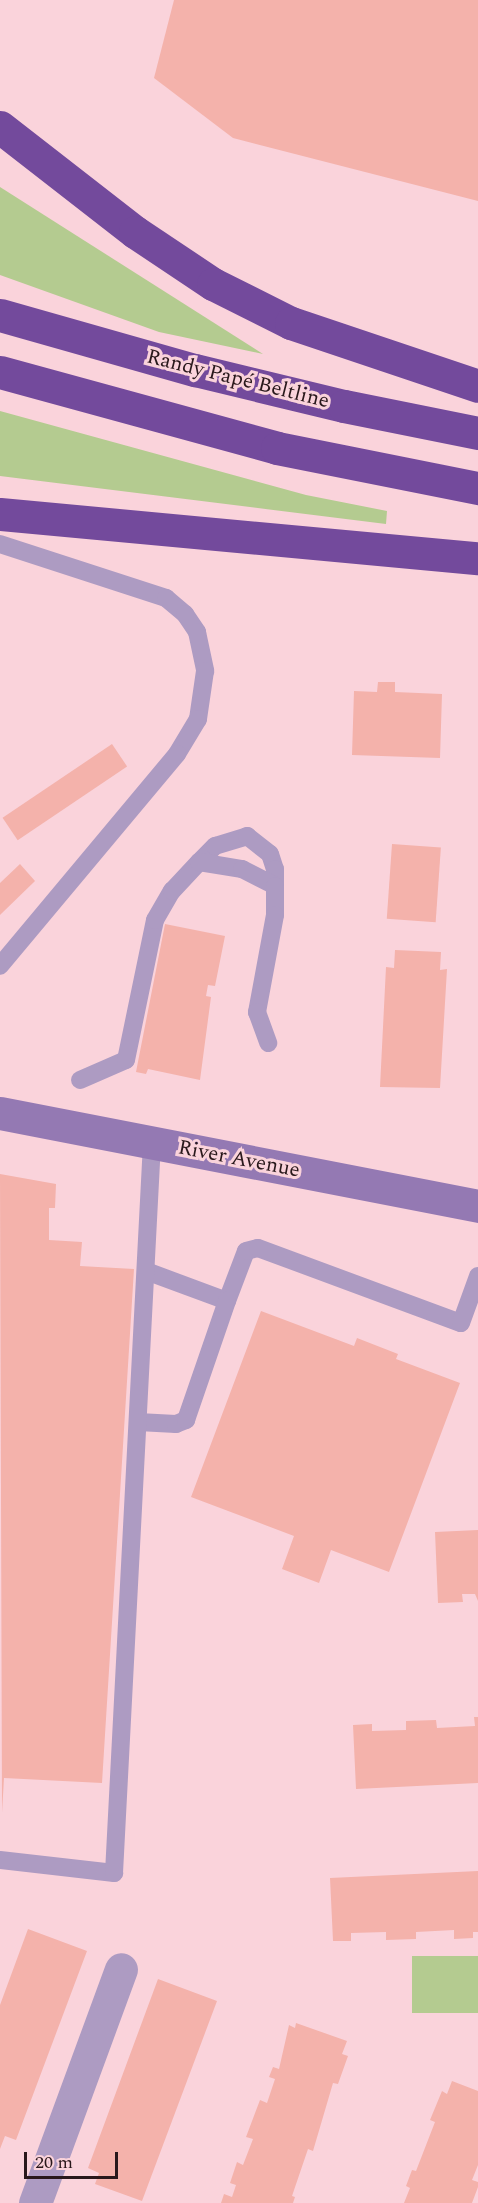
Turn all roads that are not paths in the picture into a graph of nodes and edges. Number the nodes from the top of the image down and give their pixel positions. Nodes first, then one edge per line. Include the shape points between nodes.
1 (0, 127) edge
2 (0, 315) edge
3 (0, 372) edge
4 (478, 386) edge
5 (478, 433) edge
6 (478, 488) edge
7 (0, 514) edge
8 (0, 544) edge
9 (478, 558) edge
10 (199, 862) junction
11 (275, 886) junction
12 (0, 966) edge
13 (268, 1043) dead end
14 (80, 1080) dead end
15 (0, 1113) edge
16 (152, 1142) junction
17 (478, 1206) edge
18 (146, 1271) junction
19 (478, 1276) edge
20 (227, 1301) junction
21 (138, 1422) junction
22 (0, 1860) edge
23 (121, 1969) dead end
24 (35, 2203) edge

1 - 4 highway via 135,232 213,284 291,323
2 - 5 highway, Randy Papé Beltline via 207,373
3 - 6 highway via 266,445
7 - 9 highway
8 - 12 lane via 166,598 197,632 205,671 198,719 177,754
10 - 11 lane via 242,869
10 - 11 lane via 215,846 247,836 270,854
10 - 14 lane via 172,891 155,920 126,1060
11 - 13 lane via 275,915 257,1012
15 - 16 street, River Avenue
16 - 17 street, River Avenue
16 - 18 lane
18 - 20 lane
18 - 21 lane
19 - 20 lane via 460,1323 251,1248 246,1251
20 - 21 lane via 186,1420 176,1424
21 - 22 lane via 114,1873
23 - 24 street

